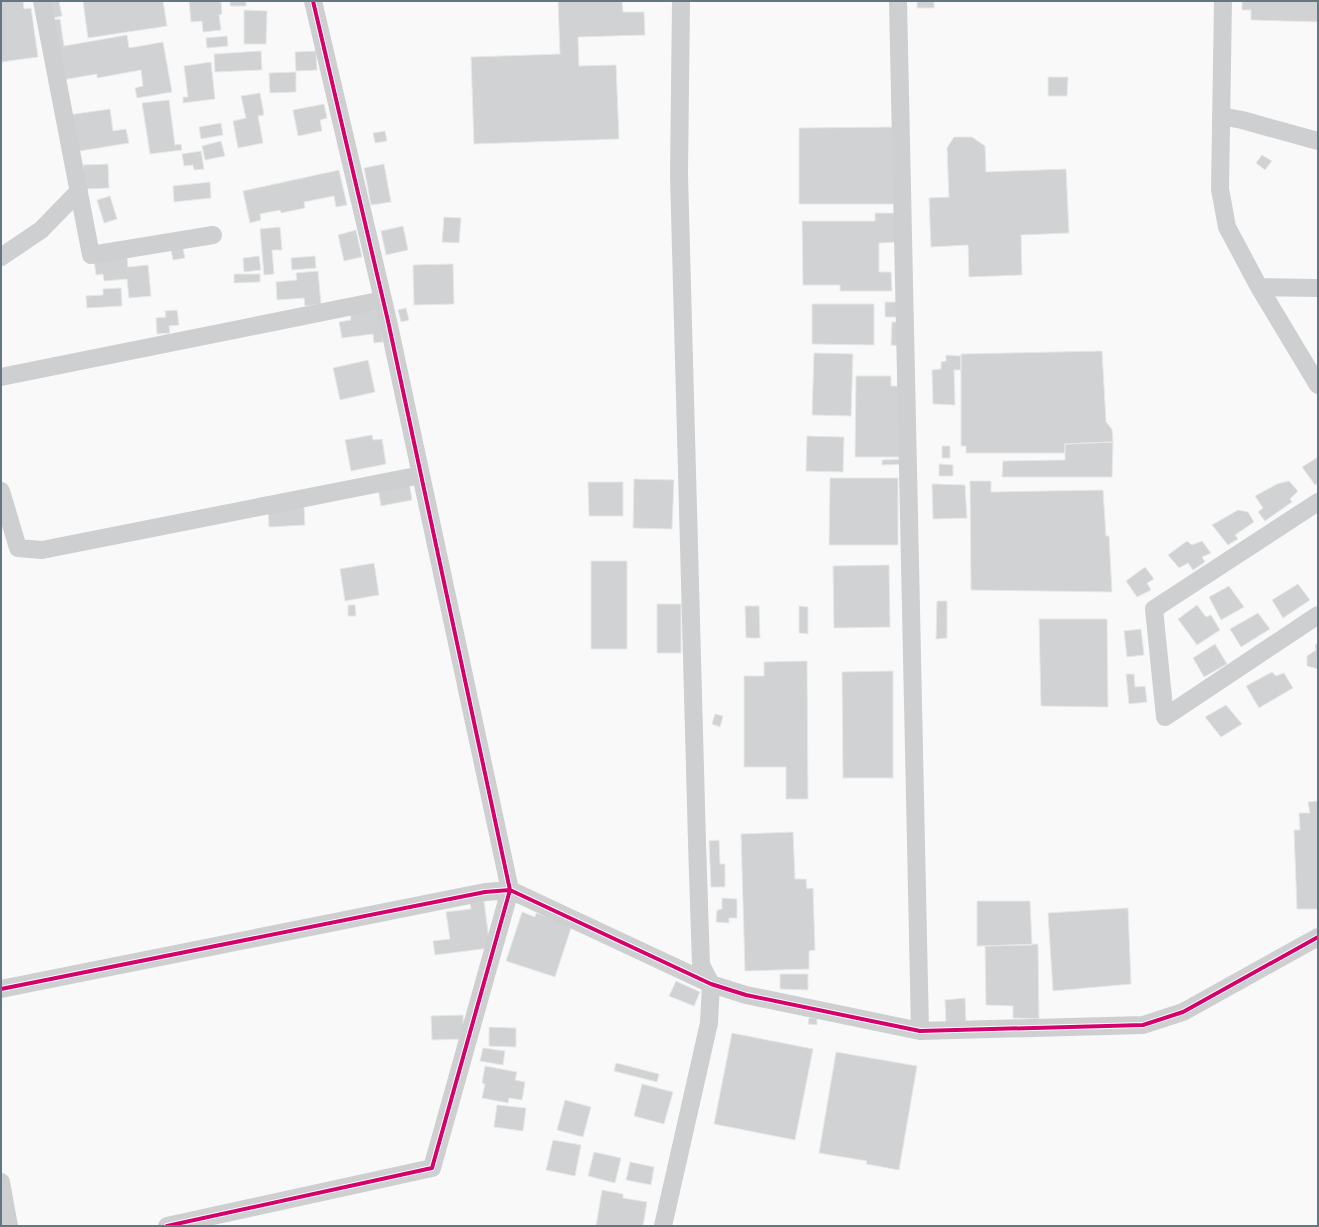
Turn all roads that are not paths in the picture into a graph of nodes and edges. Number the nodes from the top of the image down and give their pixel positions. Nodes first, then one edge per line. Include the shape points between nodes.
1 (42, 1) edge
2 (313, 1) edge
3 (681, 1) edge
4 (898, 1) edge
5 (1223, 1) edge
6 (1221, 116) junction
7 (1318, 141) edge
8 (79, 191) junction
9 (213, 235) dead end
10 (1, 257) edge
11 (1259, 287) junction
12 (1318, 288) edge
13 (383, 300) junction
14 (1, 377) edge
15 (1318, 385) edge
16 (421, 475) junction
17 (1, 491) edge
18 (1318, 502) edge
19 (1318, 615) edge
20 (510, 890) junction
21 (1318, 937) edge
22 (712, 984) junction
23 (1, 989) edge
24 (920, 1031) junction
25 (1, 1182) edge
26 (10, 1226) edge
27 (167, 1226) edge
28 (663, 1226) edge

1 - 8 street
2 - 13 street
3 - 22 street via 678,175 697,843 701,965
4 - 24 street
5 - 6 street
6 - 7 street
6 - 11 street via 1220,189 1227,227
8 - 9 street via 91,255
8 - 10 street via 40,230
11 - 12 street
11 - 15 street
13 - 14 street
13 - 16 street
16 - 17 street via 42,550 18,548
16 - 20 street
18 - 19 street via 1154,609 1165,717
20 - 22 street
20 - 23 street via 485,892
20 - 27 street via 432,1168
21 - 24 street via 1183,1012 1143,1025
22 - 24 street via 746,995
22 - 28 street via 709,1023
25 - 26 street

